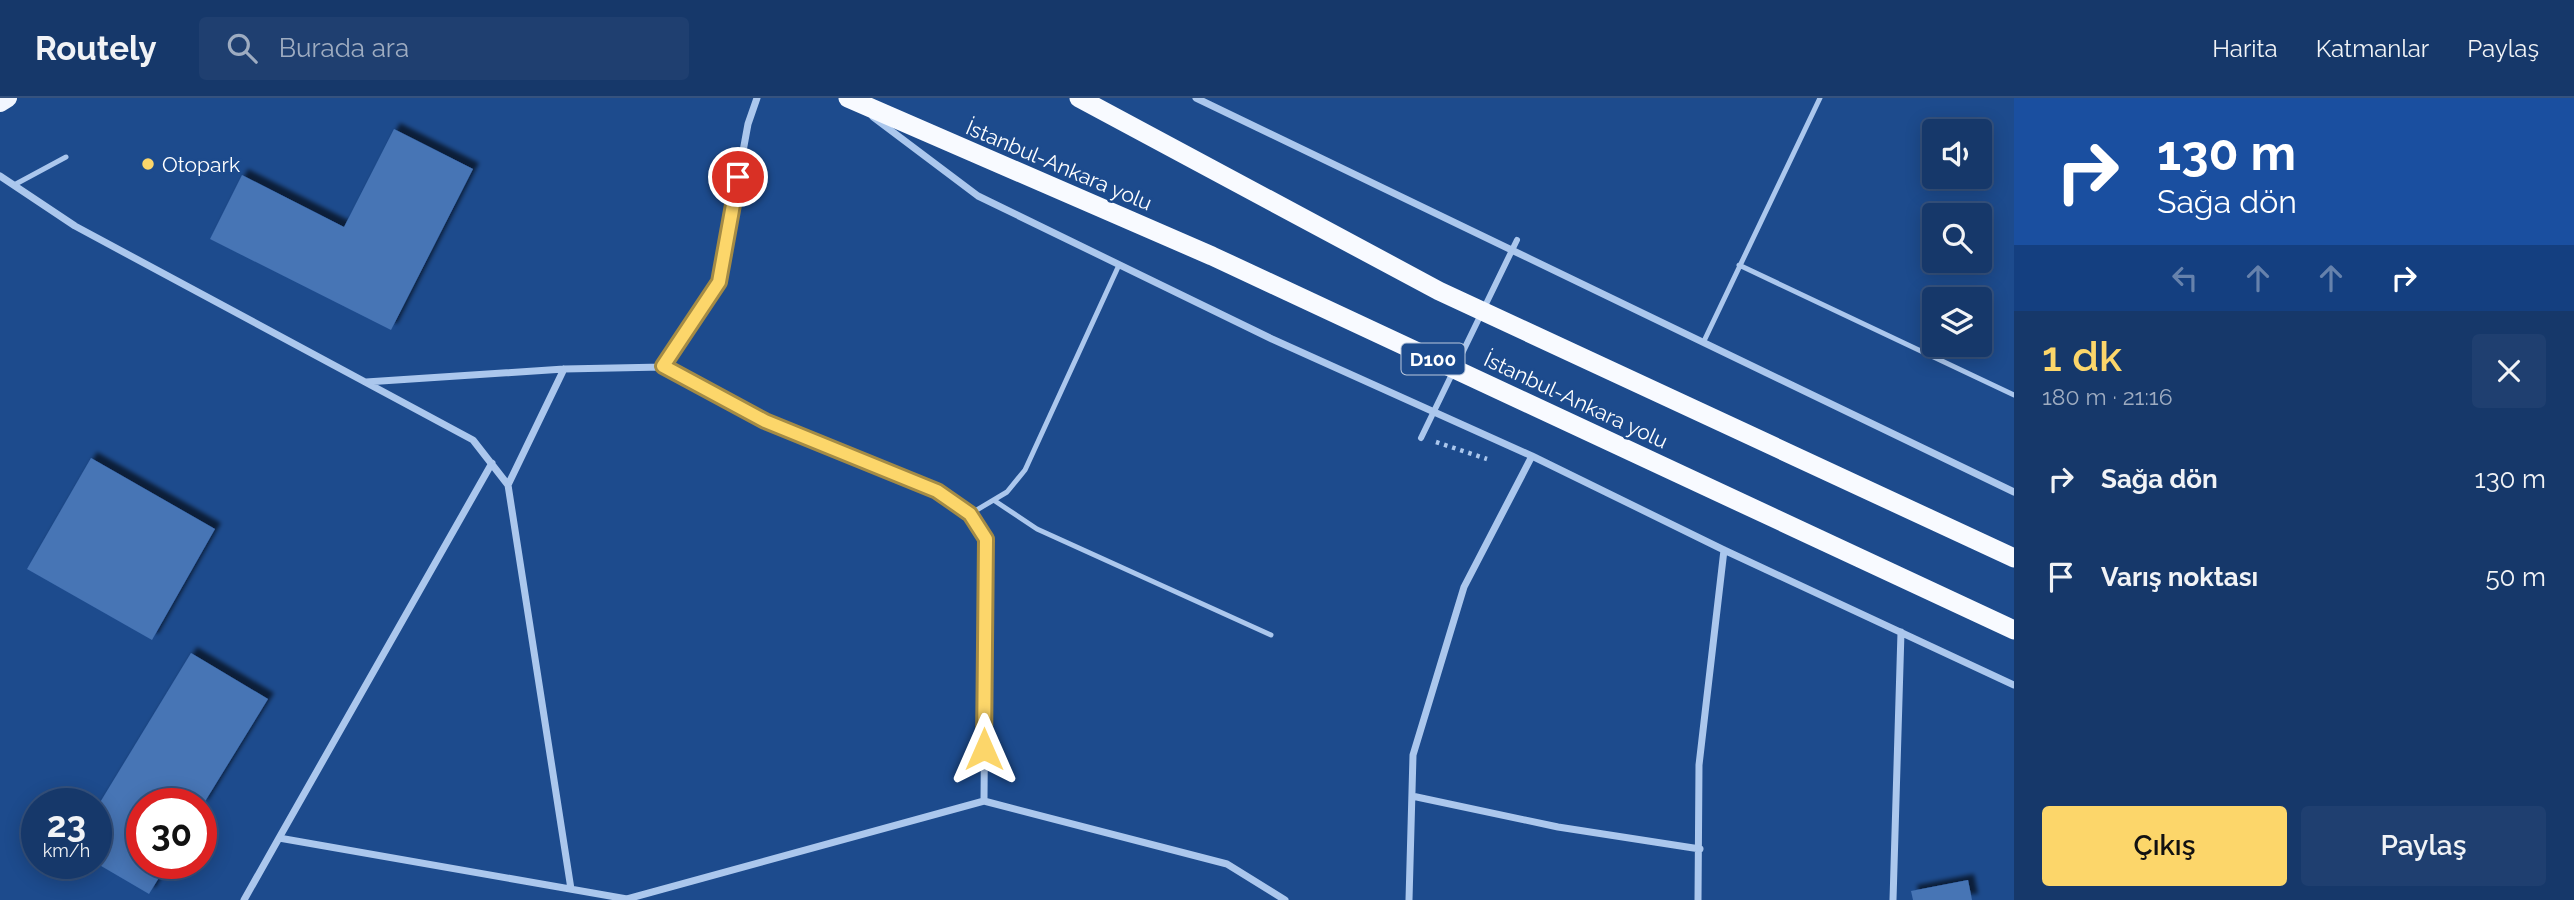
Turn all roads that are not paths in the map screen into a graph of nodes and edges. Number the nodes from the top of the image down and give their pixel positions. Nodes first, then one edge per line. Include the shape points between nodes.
1 (8, 98) edge
2 (758, 98) edge
3 (847, 98) edge
4 (1079, 98) edge
5 (1196, 98) edge
6 (1820, 98) edge
7 (0, 103) edge
8 (66, 157) dead end
9 (0, 176) edge
10 (14, 185) junction
11 (1517, 240) dead end
12 (1119, 265) junction
13 (1739, 265) junction
14 (1704, 341) junction
15 (663, 366) junction
16 (565, 369) junction
17 (365, 382) junction
18 (2014, 395) edge
19 (1421, 438) road end
20 (1532, 456) junction
21 (492, 463) junction
22 (509, 485) junction
23 (2014, 492) edge
24 (995, 501) junction
25 (970, 514) junction
26 (1724, 550) junction
27 (2014, 558) edge
28 (2014, 630) edge
29 (1901, 632) junction
30 (1271, 635) dead end
31 (2014, 685) edge
32 (1412, 796) junction
33 (984, 801) junction
34 (279, 838) junction
35 (1700, 849) junction
36 (571, 889) junction
37 (244, 900) edge
38 (627, 900) edge
39 (1285, 900) edge
40 (1409, 900) edge
41 (1698, 900) edge
42 (1893, 900) edge

1 - 7 main road
2 - 15 street via 748,124 719,282
3 - 12 street via 978,197
3 - 28 highway, İstanbul-Ankara yolu / D100 via 1212,256
4 - 27 highway, İstanbul-Ankara yolu via 1439,291
5 - 14 street
6 - 13 lane
8 - 10 lane
9 - 10 street
10 - 17 street via 75,226
11 - 19 street
12 - 20 street
12 - 24 lane via 1025,470
13 - 14 lane
13 - 18 lane
14 - 23 street
15 - 16 street
15 - 25 street via 765,421 937,491
16 - 17 street
16 - 22 street
17 - 21 street via 473,440
20 - 26 street
20 - 32 street via 1464,587 1413,755
21 - 22 street
21 - 34 street
22 - 36 street
24 - 25 lane
24 - 30 lane via 1037,529
25 - 33 street via 986,539
26 - 29 street
26 - 35 street via 1699,765
29 - 31 street
29 - 42 street
32 - 35 street via 1558,827
32 - 40 street
33 - 38 street
33 - 39 street via 1227,864
34 - 36 street
34 - 37 street
35 - 41 street
36 - 38 street

